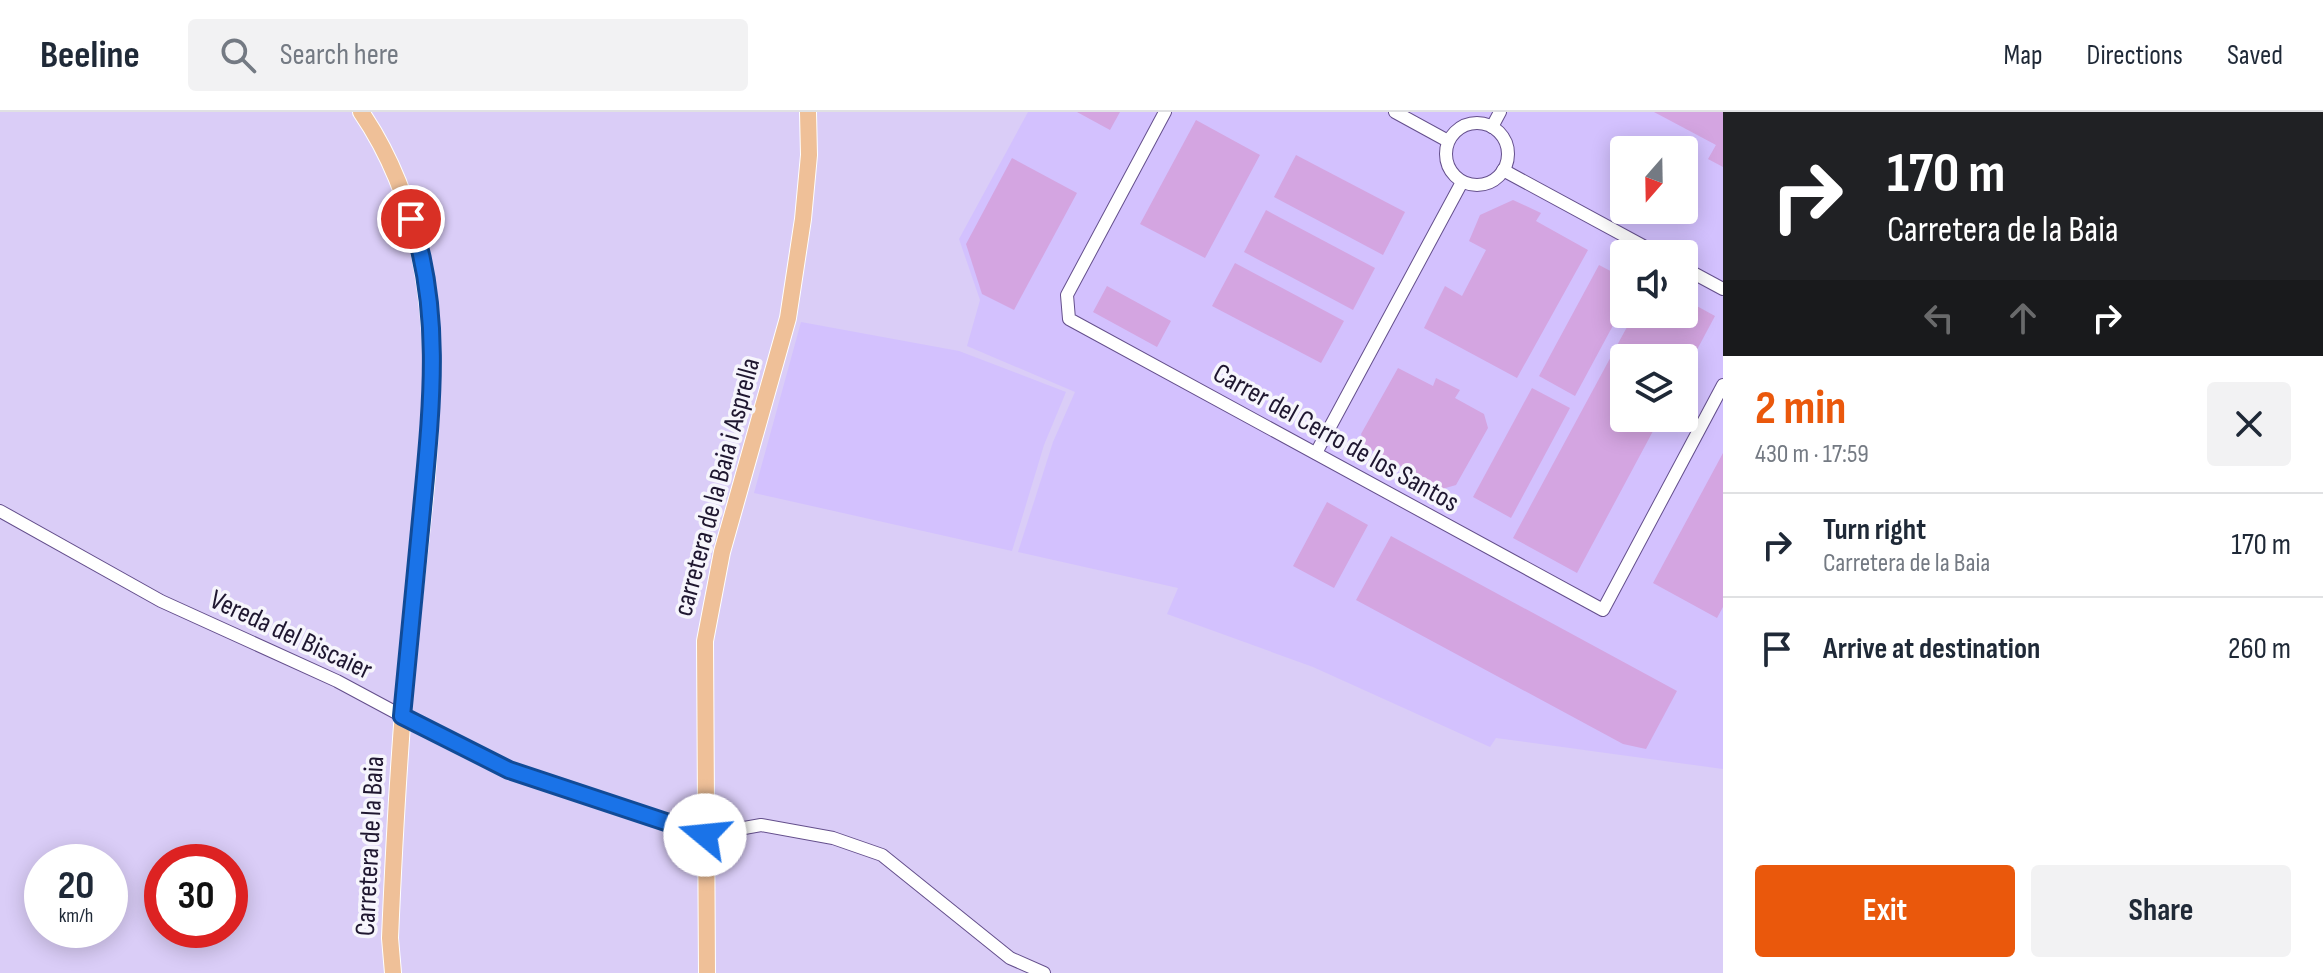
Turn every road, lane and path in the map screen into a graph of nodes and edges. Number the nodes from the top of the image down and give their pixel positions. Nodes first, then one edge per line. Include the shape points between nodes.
1 (361, 112) edge
2 (808, 112) edge
3 (1165, 112) edge
4 (1395, 112) edge
5 (1500, 112) edge
6 (1492, 127) junction
7 (1448, 141) junction
8 (1503, 170) junction
9 (1462, 182) junction
10 (1632, 240) edge
11 (1698, 276) edge
12 (1723, 289) edge
13 (1723, 385) edge
14 (1316, 453) junction
15 (0, 511) edge
16 (402, 716) junction
17 (705, 835) junction
18 (393, 973) edge
19 (707, 973) edge
20 (1044, 973) edge

1 - 16 main road, Carretera de la Baia via 394,169 419,244 429,307 432,404
2 - 17 main road, carretera de la Baia i Asprella via 807,180 788,318 722,552 705,641
3 - 14 street, Carrer del Cerro de los Santos via 1067,295 1069,319
4 - 7 street
5 - 6 street
6 - 7 street via 1467,125
6 - 8 street via 1506,143
7 - 9 street via 1448,165
8 - 9 street via 1491,182
8 - 10 street
9 - 14 street
11 - 12 street
13 - 14 street, Carrer del Cerro de los Santos via 1603,610
15 - 16 street, Vereda del Biscaier via 161,601
16 - 17 street, Vereda del Biscaier via 509,770
16 - 18 main road, Carretera de la Baia via 390,938
17 - 19 main road, carretera de la Baia i Asprella
17 - 20 street via 761,825 833,838 882,855 1010,958

